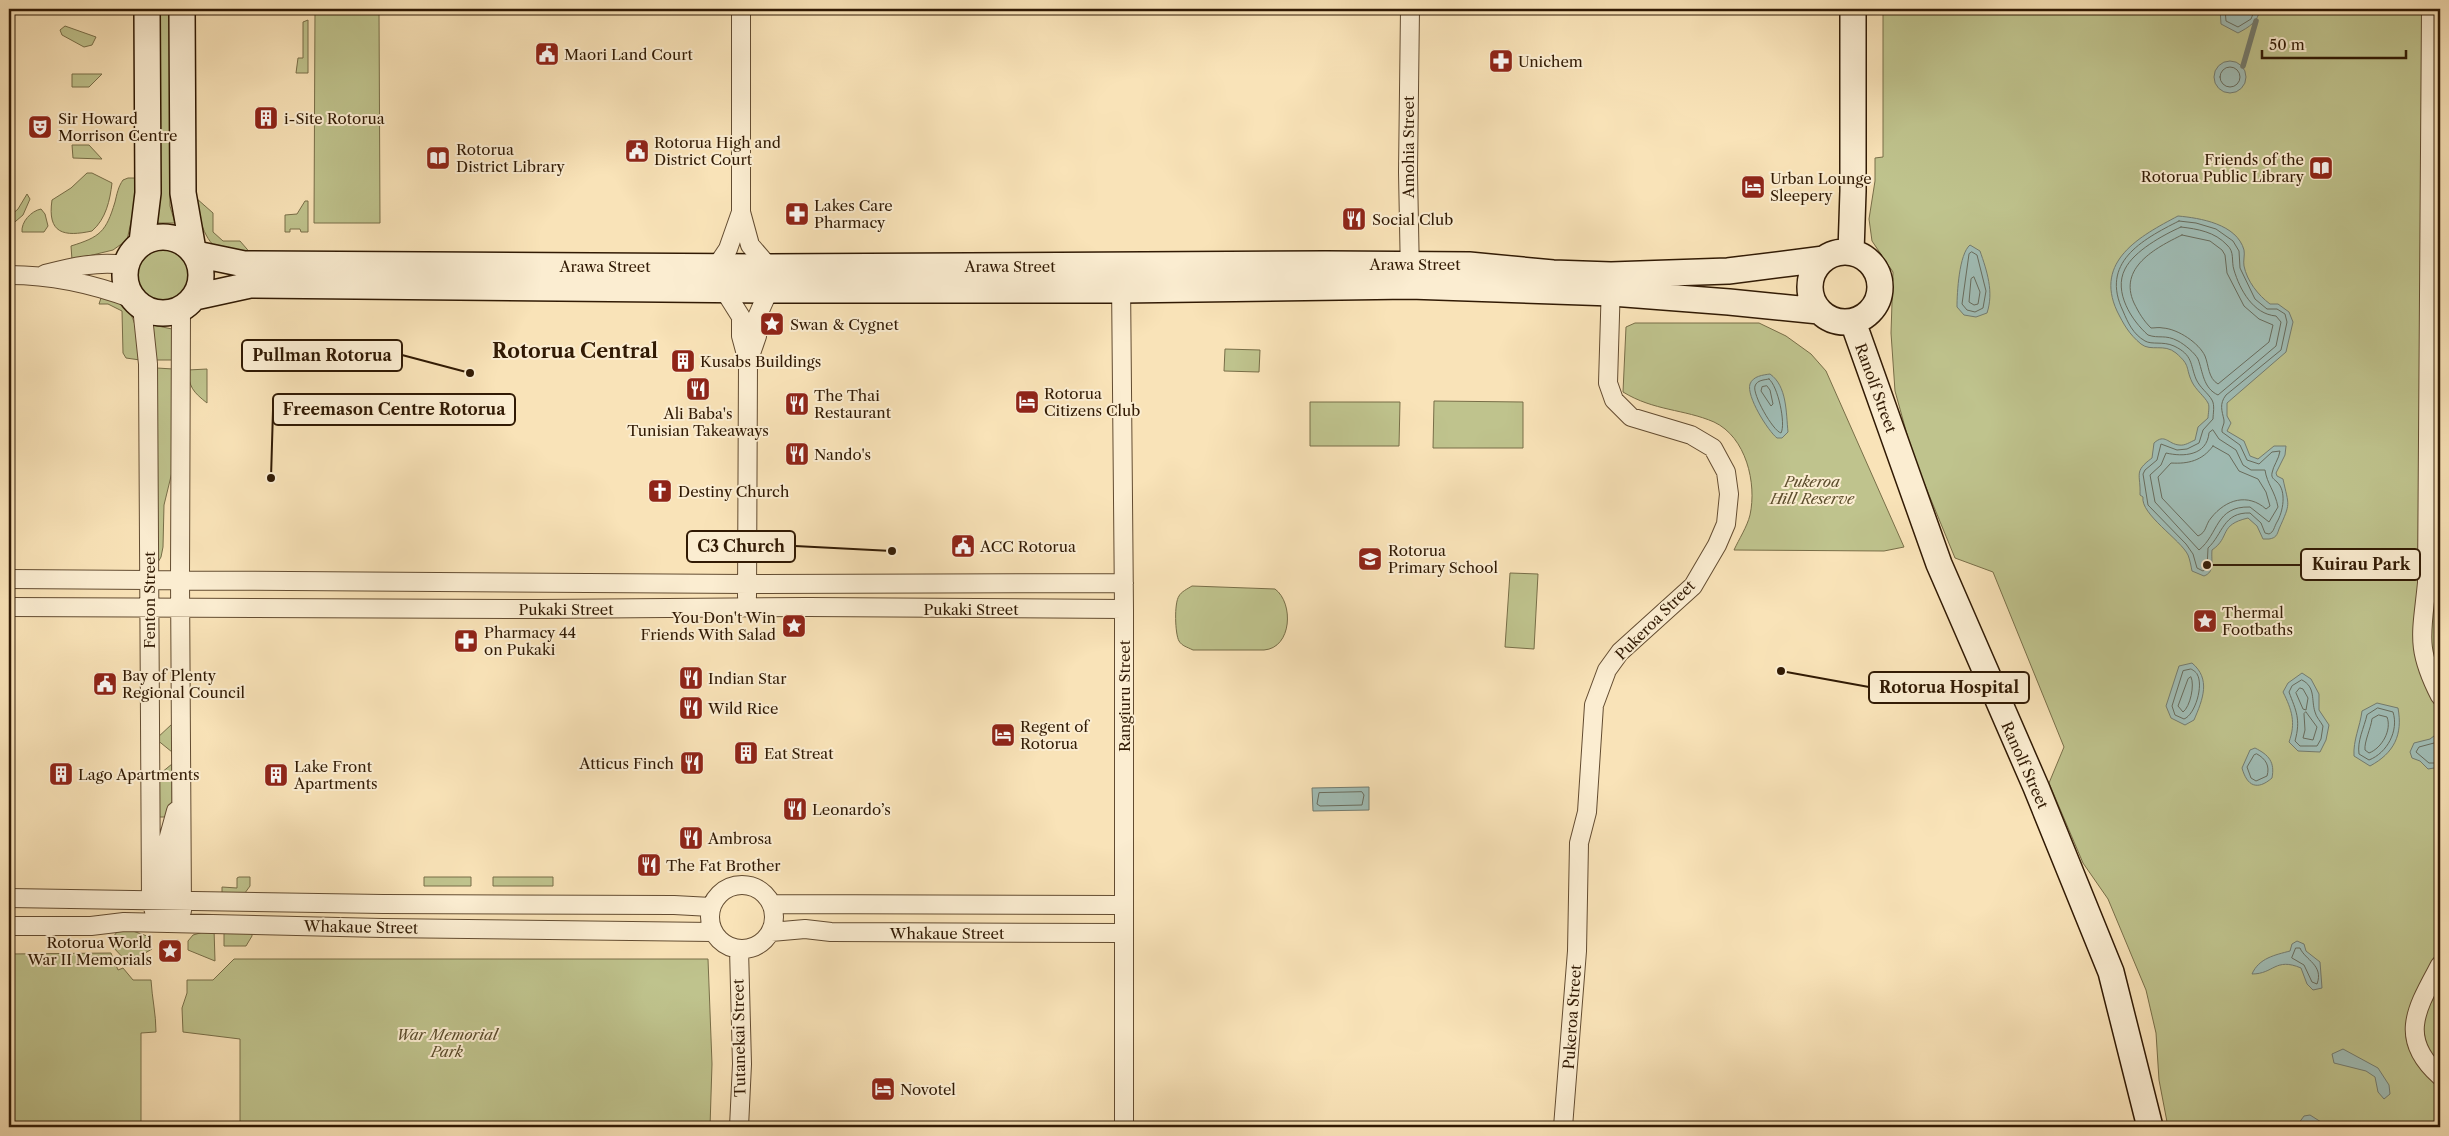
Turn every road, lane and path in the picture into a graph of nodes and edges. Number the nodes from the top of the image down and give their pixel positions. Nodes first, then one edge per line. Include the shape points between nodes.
1 (182, 9) edge
2 (741, 9) edge
3 (1410, 9) edge
4 (1853, 9) edge
5 (2431, 9) edge
6 (146, 10) edge
7 (741, 212) junction
8 (142, 242) junction
9 (194, 252) junction
10 (1851, 252) junction
11 (1824, 259) junction
12 (126, 265) junction
13 (1121, 265) junction
14 (9, 275) edge
15 (42, 275) junction
16 (1410, 275) junction
17 (720, 278) junction
18 (769, 279) junction
19 (1611, 284) junction
20 (1121, 290) junction
21 (137, 303) junction
22 (188, 303) junction
23 (1819, 312) junction
24 (1853, 322) junction
25 (748, 362) junction
26 (149, 578) junction
27 (9, 579) edge
28 (180, 579) junction
29 (1124, 582) junction
30 (747, 584) junction
31 (149, 606) junction
32 (9, 607) edge
33 (180, 607) junction
34 (747, 607) junction
35 (1124, 609) junction
36 (2440, 696) edge
37 (9, 898) edge
38 (167, 901) junction
39 (772, 904) junction
40 (1123, 905) junction
41 (711, 907) junction
42 (169, 922) junction
43 (9, 926) edge
44 (713, 932) junction
45 (771, 932) junction
46 (1124, 933) junction
47 (739, 949) junction
48 (2440, 965) edge
49 (2440, 1076) edge
50 (739, 1127) edge
51 (1124, 1127) edge
52 (1563, 1127) edge
53 (2150, 1127) edge

1 - 9 main road via 183,194
2 - 7 street
3 - 16 street, Amohia Street
4 - 10 main road
5 - 36 street via 2427,583 2420,633 2424,661
6 - 8 main road via 148,193
7 - 17 street
7 - 18 street via 750,245
8 - 9 main road via 152,238 174,238
8 - 12 main road via 129,256
9 - 17 main road, Arawa Street via 244,264
9 - 22 main road via 201,268 201,283
10 - 11 main road via 1832,254
10 - 24 main road via 1872,264 1881,286 1873,309 1864,318
11 - 19 main road, Arawa Street
11 - 23 main road via 1811,276 1812,301
12 - 15 street via 101,263
12 - 21 main road via 126,288
13 - 16 main road, Arawa Street
13 - 18 main road, Arawa Street
13 - 20 street, Rangiuru Street
14 - 15 street
15 - 21 street via 96,287
16 - 19 main road, Arawa Street via 1469,265
16 - 20 main road, Arawa Street
17 - 18 main road, Arawa Street
17 - 22 main road, Arawa Street via 250,285
17 - 25 street via 741,317 741,336
18 - 20 main road, Arawa Street
18 - 25 street
19 - 23 main road, Arawa Street
19 - 52 street, Pukeroa Street via 1608,383 1614,400 1632,417 1691,435 1713,448 1726,472 1730,494 1726,524 1693,586 1620,652 1607,670 1594,705 1587,812 1579,844 1577,951
20 - 29 street, Rangiuru Street
21 - 22 main road via 161,313
21 - 26 street, Fenton Street via 148,364
22 - 28 street, Fenton Street
23 - 24 main road via 1840,323
24 - 53 main road, Ranolf Street via 1939,564 2036,787 2111,972
25 - 30 street
26 - 27 street, Pukaki Street
26 - 28 street, Pukaki Street
26 - 31 street, Fenton Street
28 - 30 street, Pukaki Street
28 - 33 street, Fenton Street
29 - 30 street, Pukaki Street
29 - 35 street, Rangiuru Street
30 - 34 street
31 - 32 street, Pukaki Street
31 - 33 street, Pukaki Street
31 - 38 street, Fenton Street
33 - 34 street, Pukaki Street
33 - 38 street, Fenton Street via 182,794
34 - 35 street, Pukaki Street
35 - 40 street, Rangiuru Street
37 - 38 street, Whakaue Street
38 - 41 street, Whakaue Street
38 - 42 street, Fenton Street
38 - 42 street, Fenton Street
39 - 40 street, Whakaue Street
39 - 41 street via 761,891 745,885 724,890
39 - 45 street via 774,923
40 - 46 street, Rangiuru Street
41 - 44 street
42 - 43 street, Whakaue Street
42 - 44 street, Whakaue Street
44 - 47 street via 728,946
45 - 46 street, Whakaue Street via 805,929 831,932
45 - 47 street via 757,946
46 - 51 street, Rangiuru Street
47 - 50 street, Tutanekai Street via 742,1064
48 - 49 street via 2424,996 2414,1029 2419,1052

